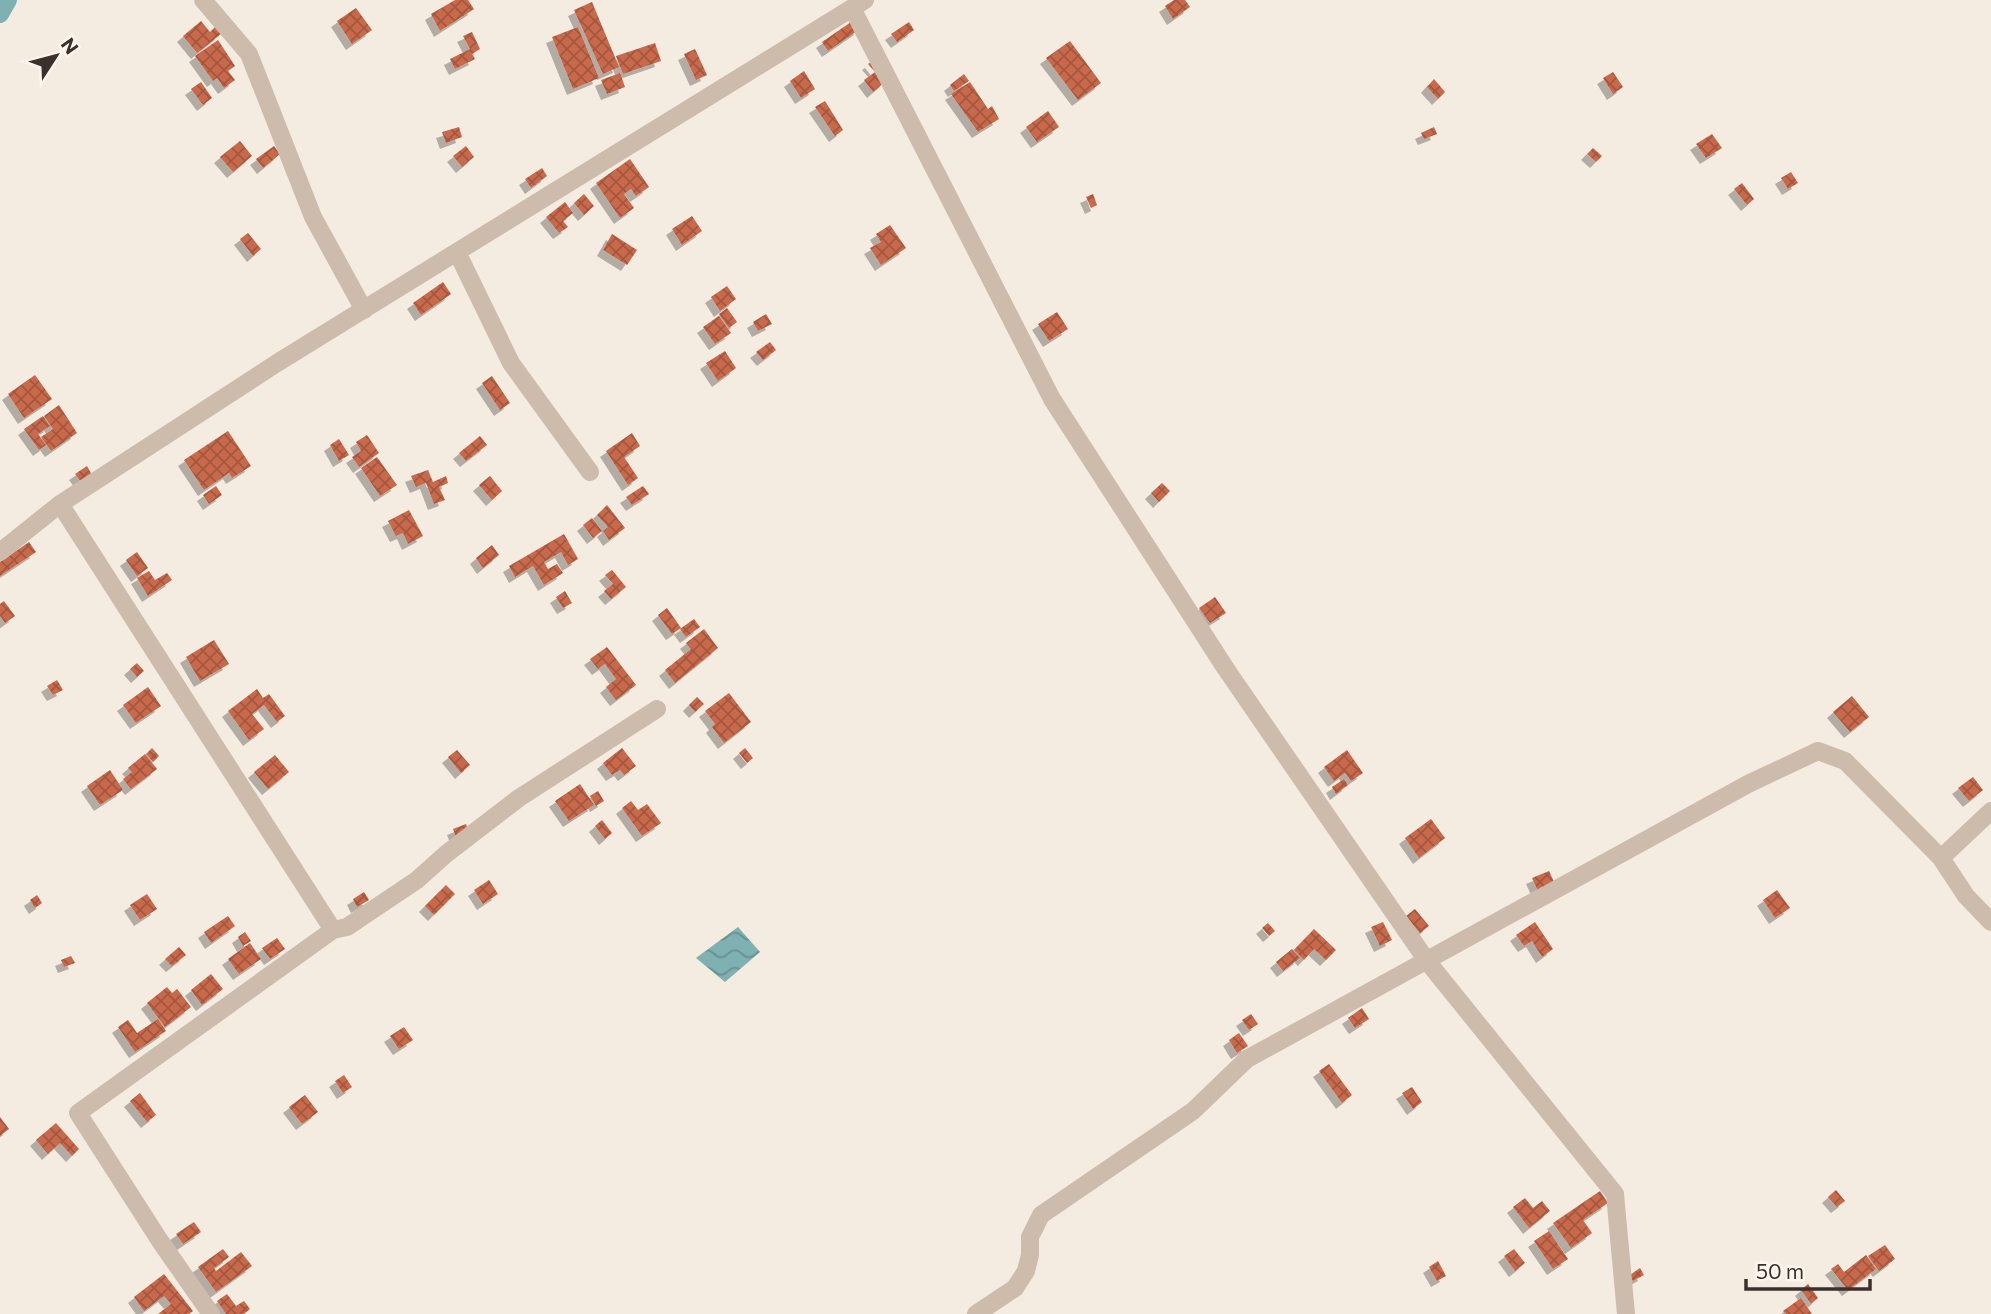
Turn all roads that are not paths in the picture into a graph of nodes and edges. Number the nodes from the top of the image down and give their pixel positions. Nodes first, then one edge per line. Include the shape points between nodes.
1 (202, 0) edge
2 (859, 4) edge
3 (457, 252) junction
4 (363, 310) junction
5 (590, 472) dead end
6 (60, 504) junction
7 (0, 552) edge
8 (657, 709) dead end
9 (1991, 811) edge
10 (1941, 858) junction
11 (1991, 922) edge
12 (333, 930) junction
13 (1427, 961) junction
14 (211, 1314) edge
15 (976, 1314) edge
16 (1626, 1314) edge

1 - 4 street via 249,54 313,217
2 - 3 street
2 - 13 street via 1052,398 1226,669
3 - 4 street
3 - 5 street via 511,363
4 - 6 street
6 - 7 street
6 - 12 street
8 - 12 street via 519,798 417,880 347,927
9 - 10 street
10 - 11 street via 1966,896
10 - 13 street via 1845,761 1818,751
12 - 14 street via 78,1113
13 - 15 street via 1247,1059 1193,1111 1041,1215 1030,1237 1026,1271 1015,1288
13 - 16 street via 1615,1194

